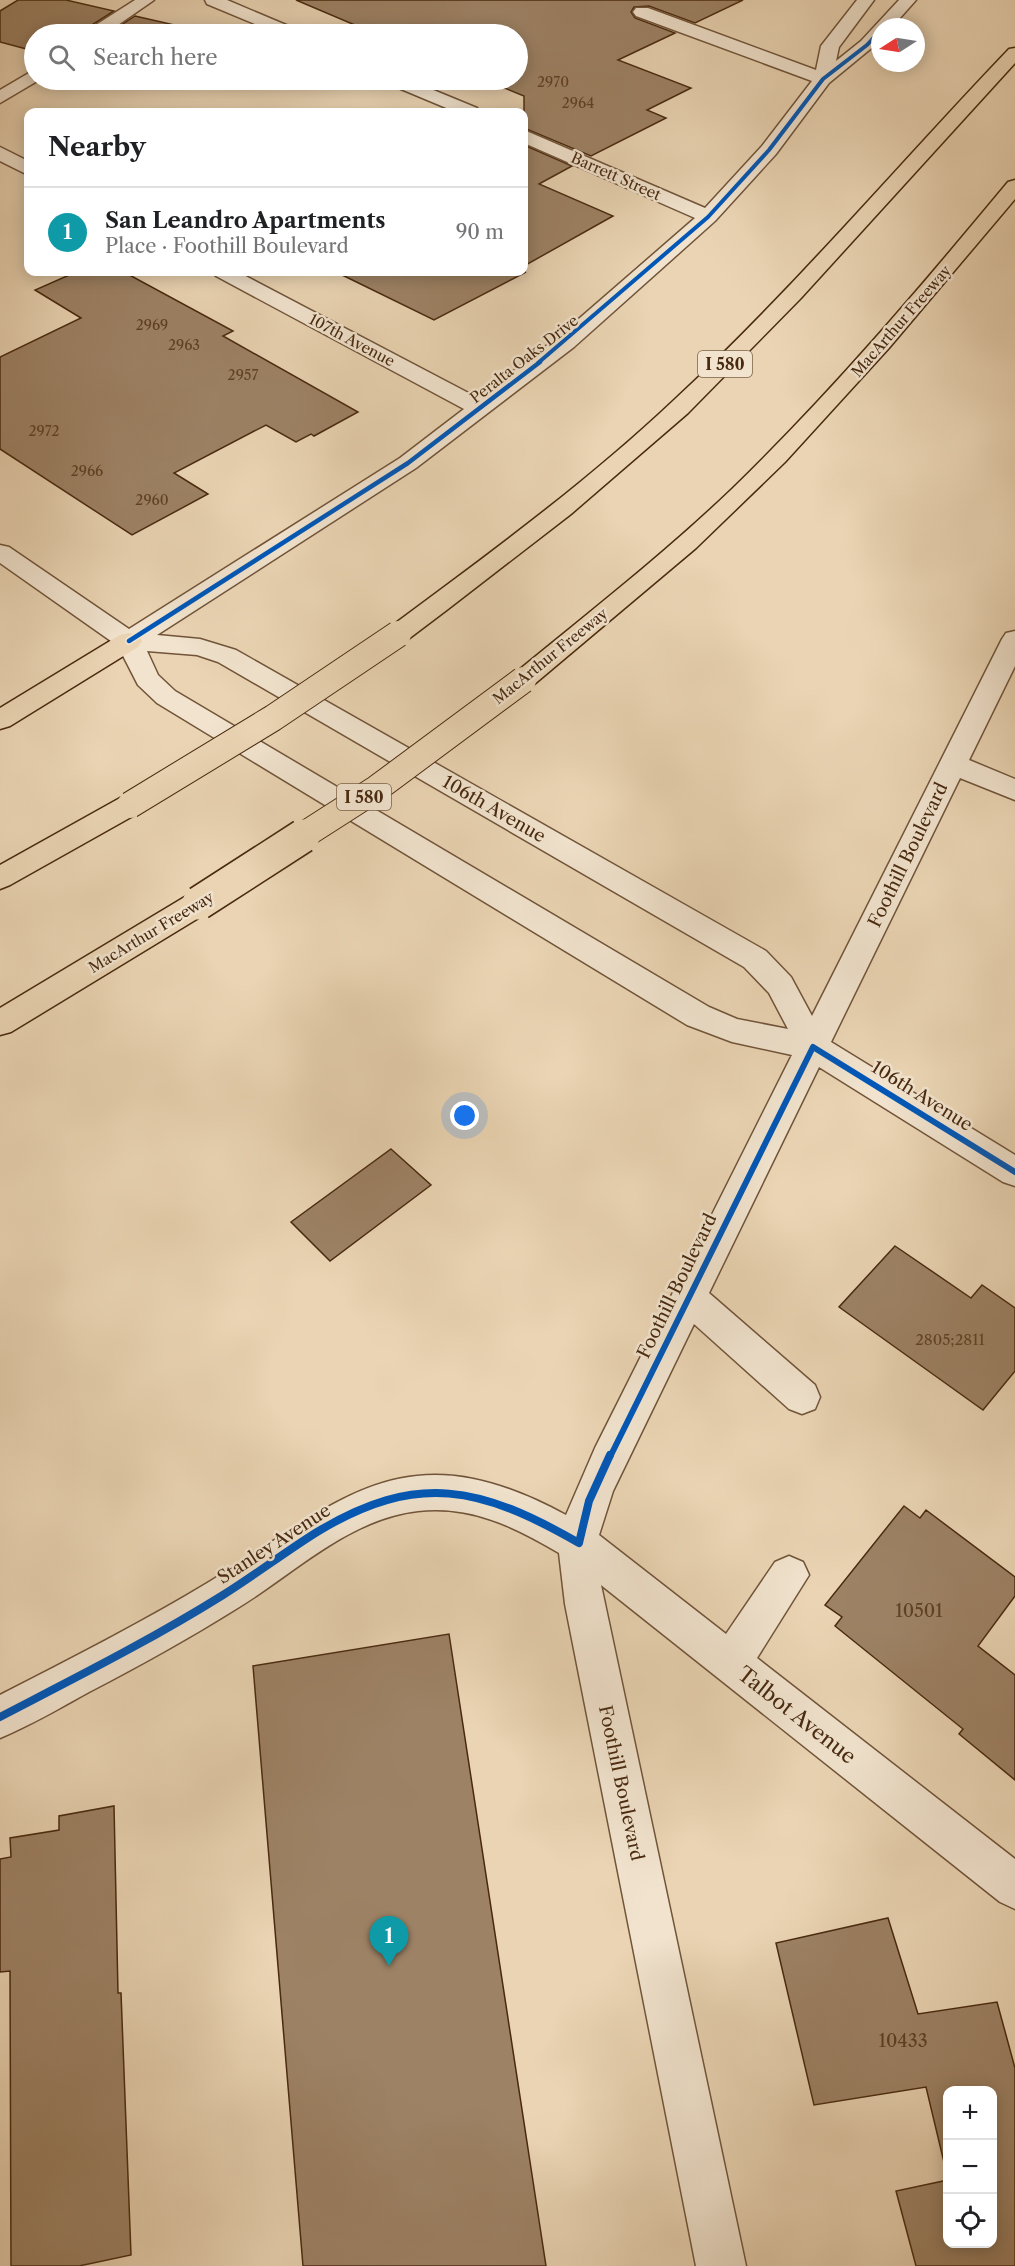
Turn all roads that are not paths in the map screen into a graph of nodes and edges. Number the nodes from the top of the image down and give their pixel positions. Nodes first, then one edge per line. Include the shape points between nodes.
1 (146, 0) edge
2 (213, 0) edge
3 (866, 0) edge
4 (908, 0) edge
5 (642, 12) dead end
6 (891, 18) edge
7 (109, 24) edge
8 (269, 24) edge
9 (871, 41) edge
10 (1015, 53) edge
11 (823, 79) junction
12 (24, 82) edge
13 (418, 90) edge
14 (0, 98) edge
15 (460, 108) edge
16 (528, 138) edge
17 (0, 153) edge
18 (24, 166) edge
19 (1015, 186) edge
20 (708, 217) junction
21 (231, 276) edge
22 (481, 409) junction
23 (0, 552) edge
24 (1015, 639) edge
25 (129, 641) junction
26 (0, 720) edge
27 (953, 764) junction
28 (1015, 790) edge
29 (0, 878) edge
30 (0, 1023) edge
31 (813, 1047) junction
32 (1015, 1172) edge
33 (688, 1297) junction
34 (802, 1397) dead end
35 (579, 1543) junction
36 (789, 1575) dead end
37 (731, 1663) junction
38 (0, 1717) edge
39 (1015, 1887) edge
40 (721, 2266) edge

1 - 7 street
2 - 8 street
3 - 11 street via 830,46
4 - 6 street
5 - 11 street
9 - 11 street, Peralta Oaks Drive
10 - 29 highway, I 580, bridge via 716,373 517,545 398,634 273,718
11 - 20 street, Peralta Oaks Drive via 769,150
12 - 14 street
13 - 15 street
16 - 20 street, Barrett Street
17 - 18 street
19 - 30 highway, MacArthur Freeway / I 580, bridge via 892,334 796,437 721,511 523,680 376,789 199,903
20 - 22 street, Peralta Oaks Drive via 566,342
21 - 22 street, 107th Avenue
22 - 25 street, Peralta Oaks Drive via 333,512
23 - 25 street, 106th Avenue
24 - 27 street, Foothill Boulevard
25 - 26 highway
25 - 31 street, 106th Avenue via 147,679 166,697 698,1016 732,1030
25 - 31 street, 106th Avenue via 200,647 227,656 755,959 780,984
27 - 28 street
27 - 31 street, Foothill Boulevard
31 - 32 street, 106th Avenue
31 - 33 street, Foothill Boulevard
33 - 34 street
33 - 35 street, Foothill Boulevard via 589,1500
35 - 37 street, Talbot Avenue
35 - 38 street, Stanley Avenue via 526,1512 475,1494 418,1493 376,1502 339,1519 224,1594 112,1659
35 - 40 street, Foothill Boulevard via 583,1597
36 - 37 street
37 - 39 street, Talbot Avenue

